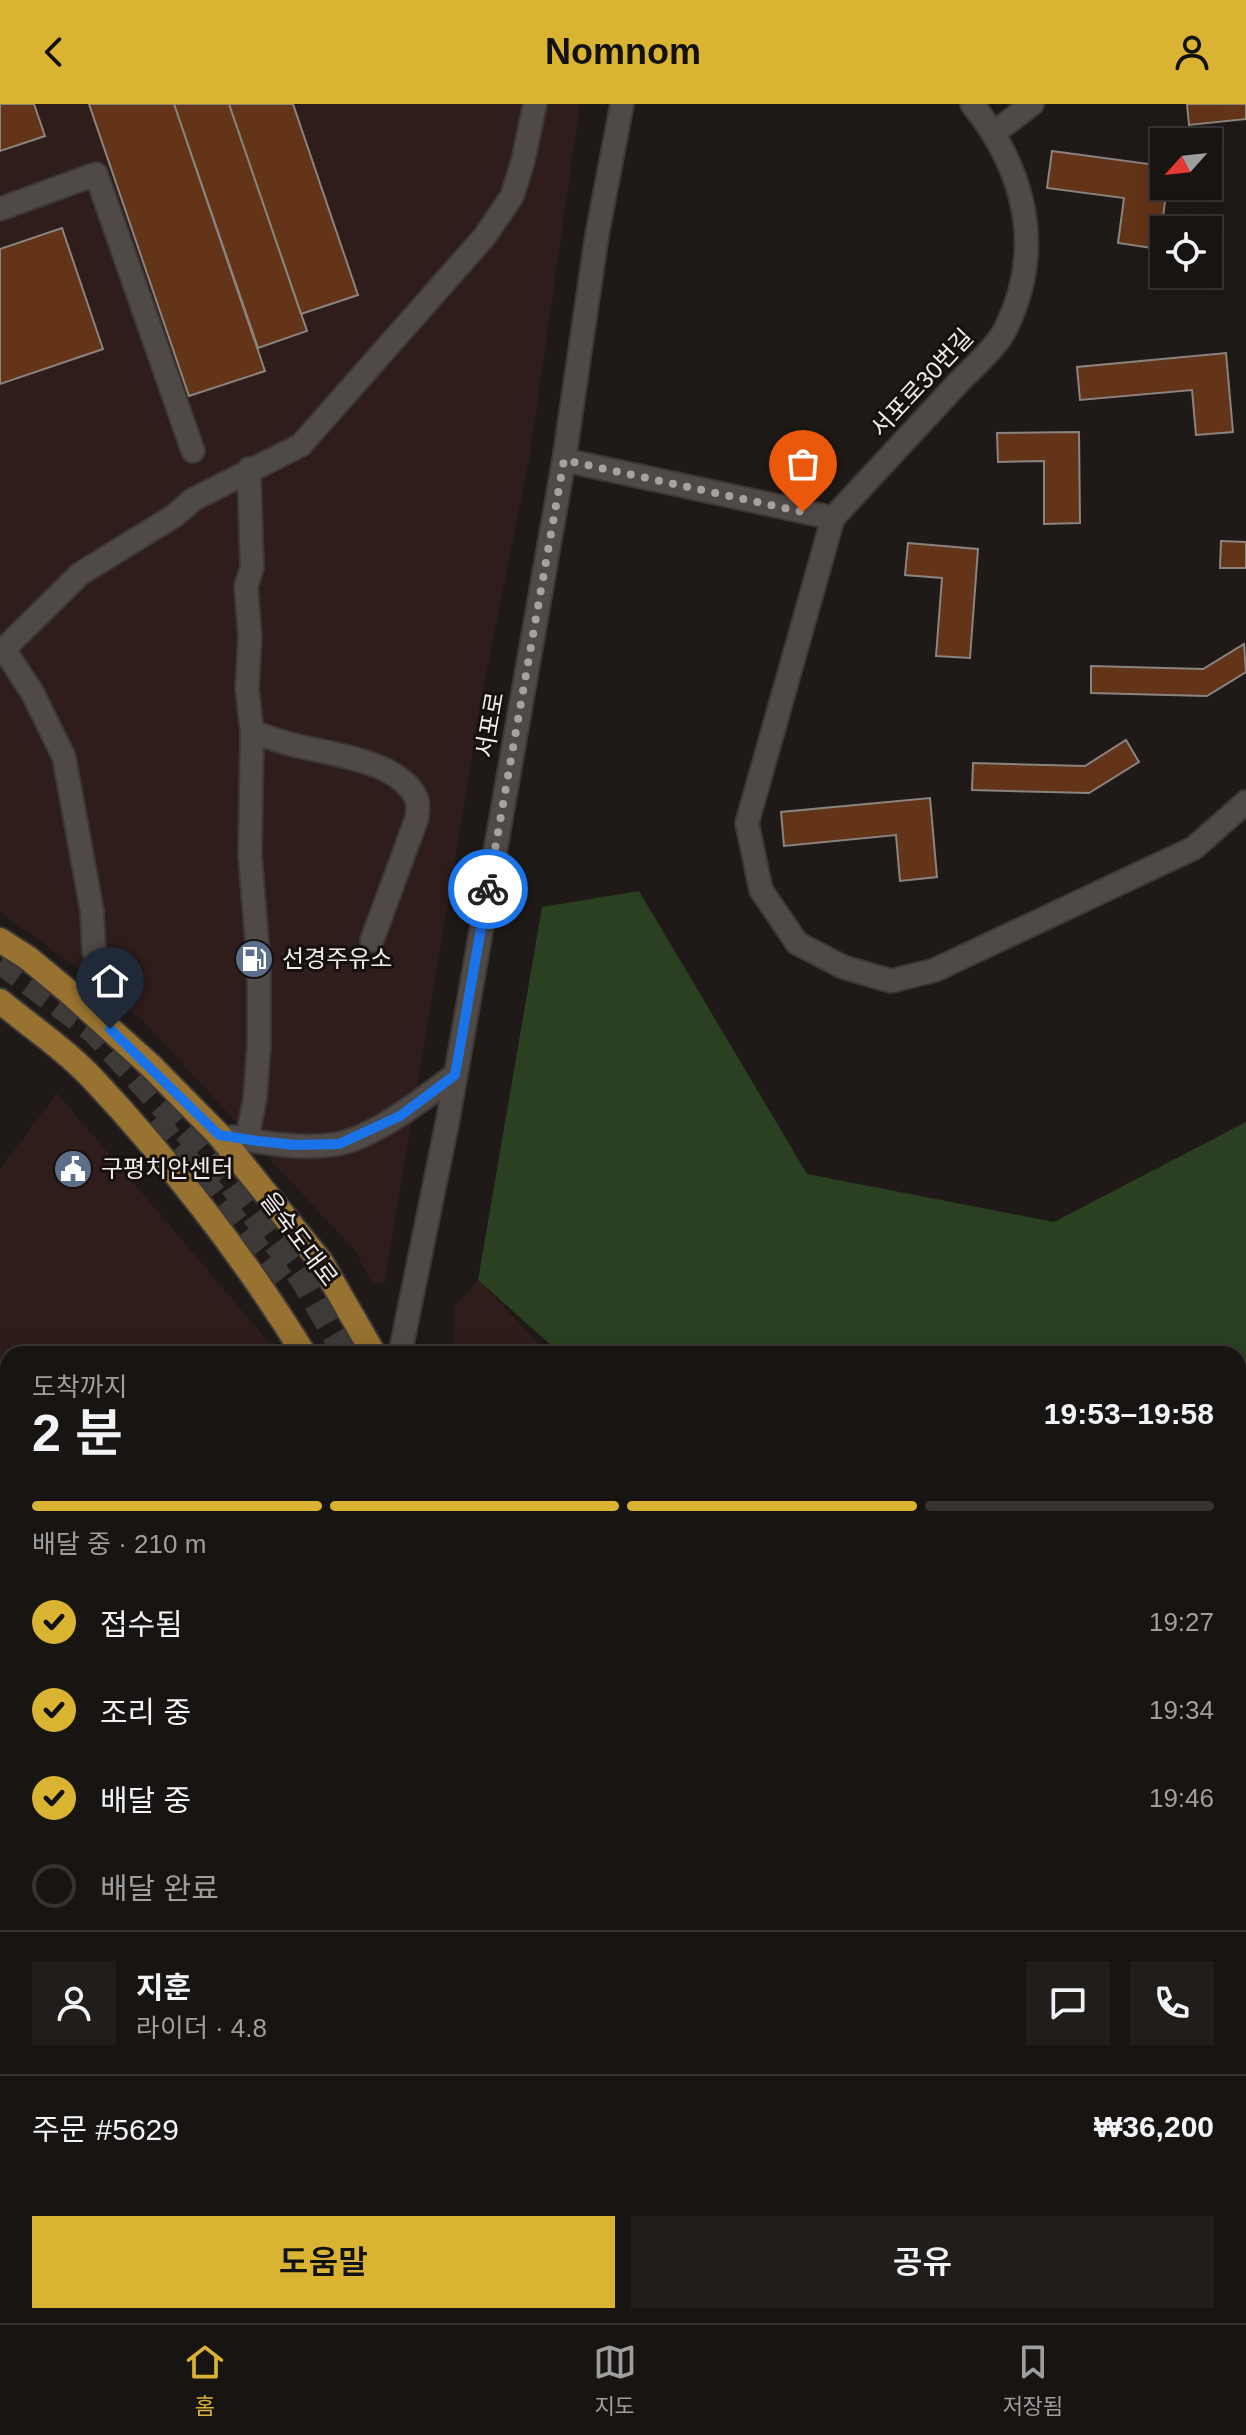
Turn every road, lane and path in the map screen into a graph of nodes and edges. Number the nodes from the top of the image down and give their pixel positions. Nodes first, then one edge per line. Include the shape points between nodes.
1 (535, 104) edge
2 (622, 104) edge
3 (972, 104) edge
4 (1032, 104) edge
5 (995, 132) junction
6 (0, 209) edge
7 (193, 451) dead end
8 (564, 460) junction
9 (249, 469) junction
10 (833, 518) junction
11 (3, 652) edge
12 (252, 732) junction
13 (1246, 802) edge
14 (0, 940) edge
15 (372, 940) dead end
16 (94, 952) dead end
17 (0, 1001) edge
18 (455, 1075) junction
19 (219, 1135) junction
20 (247, 1140) junction
21 (299, 1346) edge
22 (369, 1346) edge
23 (402, 1346) edge

1 - 9 street via 512,196 485,236 301,445
2 - 8 street, 서포로
3 - 5 street, 서포로30번길
4 - 5 street
5 - 10 street, 서포로30번길 via 1013,167 1025,209 1026,272 1004,332
6 - 7 street via 96,174
8 - 10 street
8 - 18 street, 서포로
9 - 11 street via 80,574
9 - 12 street via 247,688
10 - 13 street via 747,823 761,890 797,943 843,967 891,981 935,970 1194,848
11 - 16 street via 32,692 64,757 92,911
12 - 15 street via 347,755 387,771 417,801 417,818
12 - 20 street via 250,856 259,1044
14 - 19 main road, 을숙도대로 via 69,992
17 - 21 main road via 91,1077 266,1292
18 - 20 street via 400,1116 339,1144
18 - 23 street, 서포로
19 - 20 street
19 - 22 main road, 을숙도대로 via 321,1262

